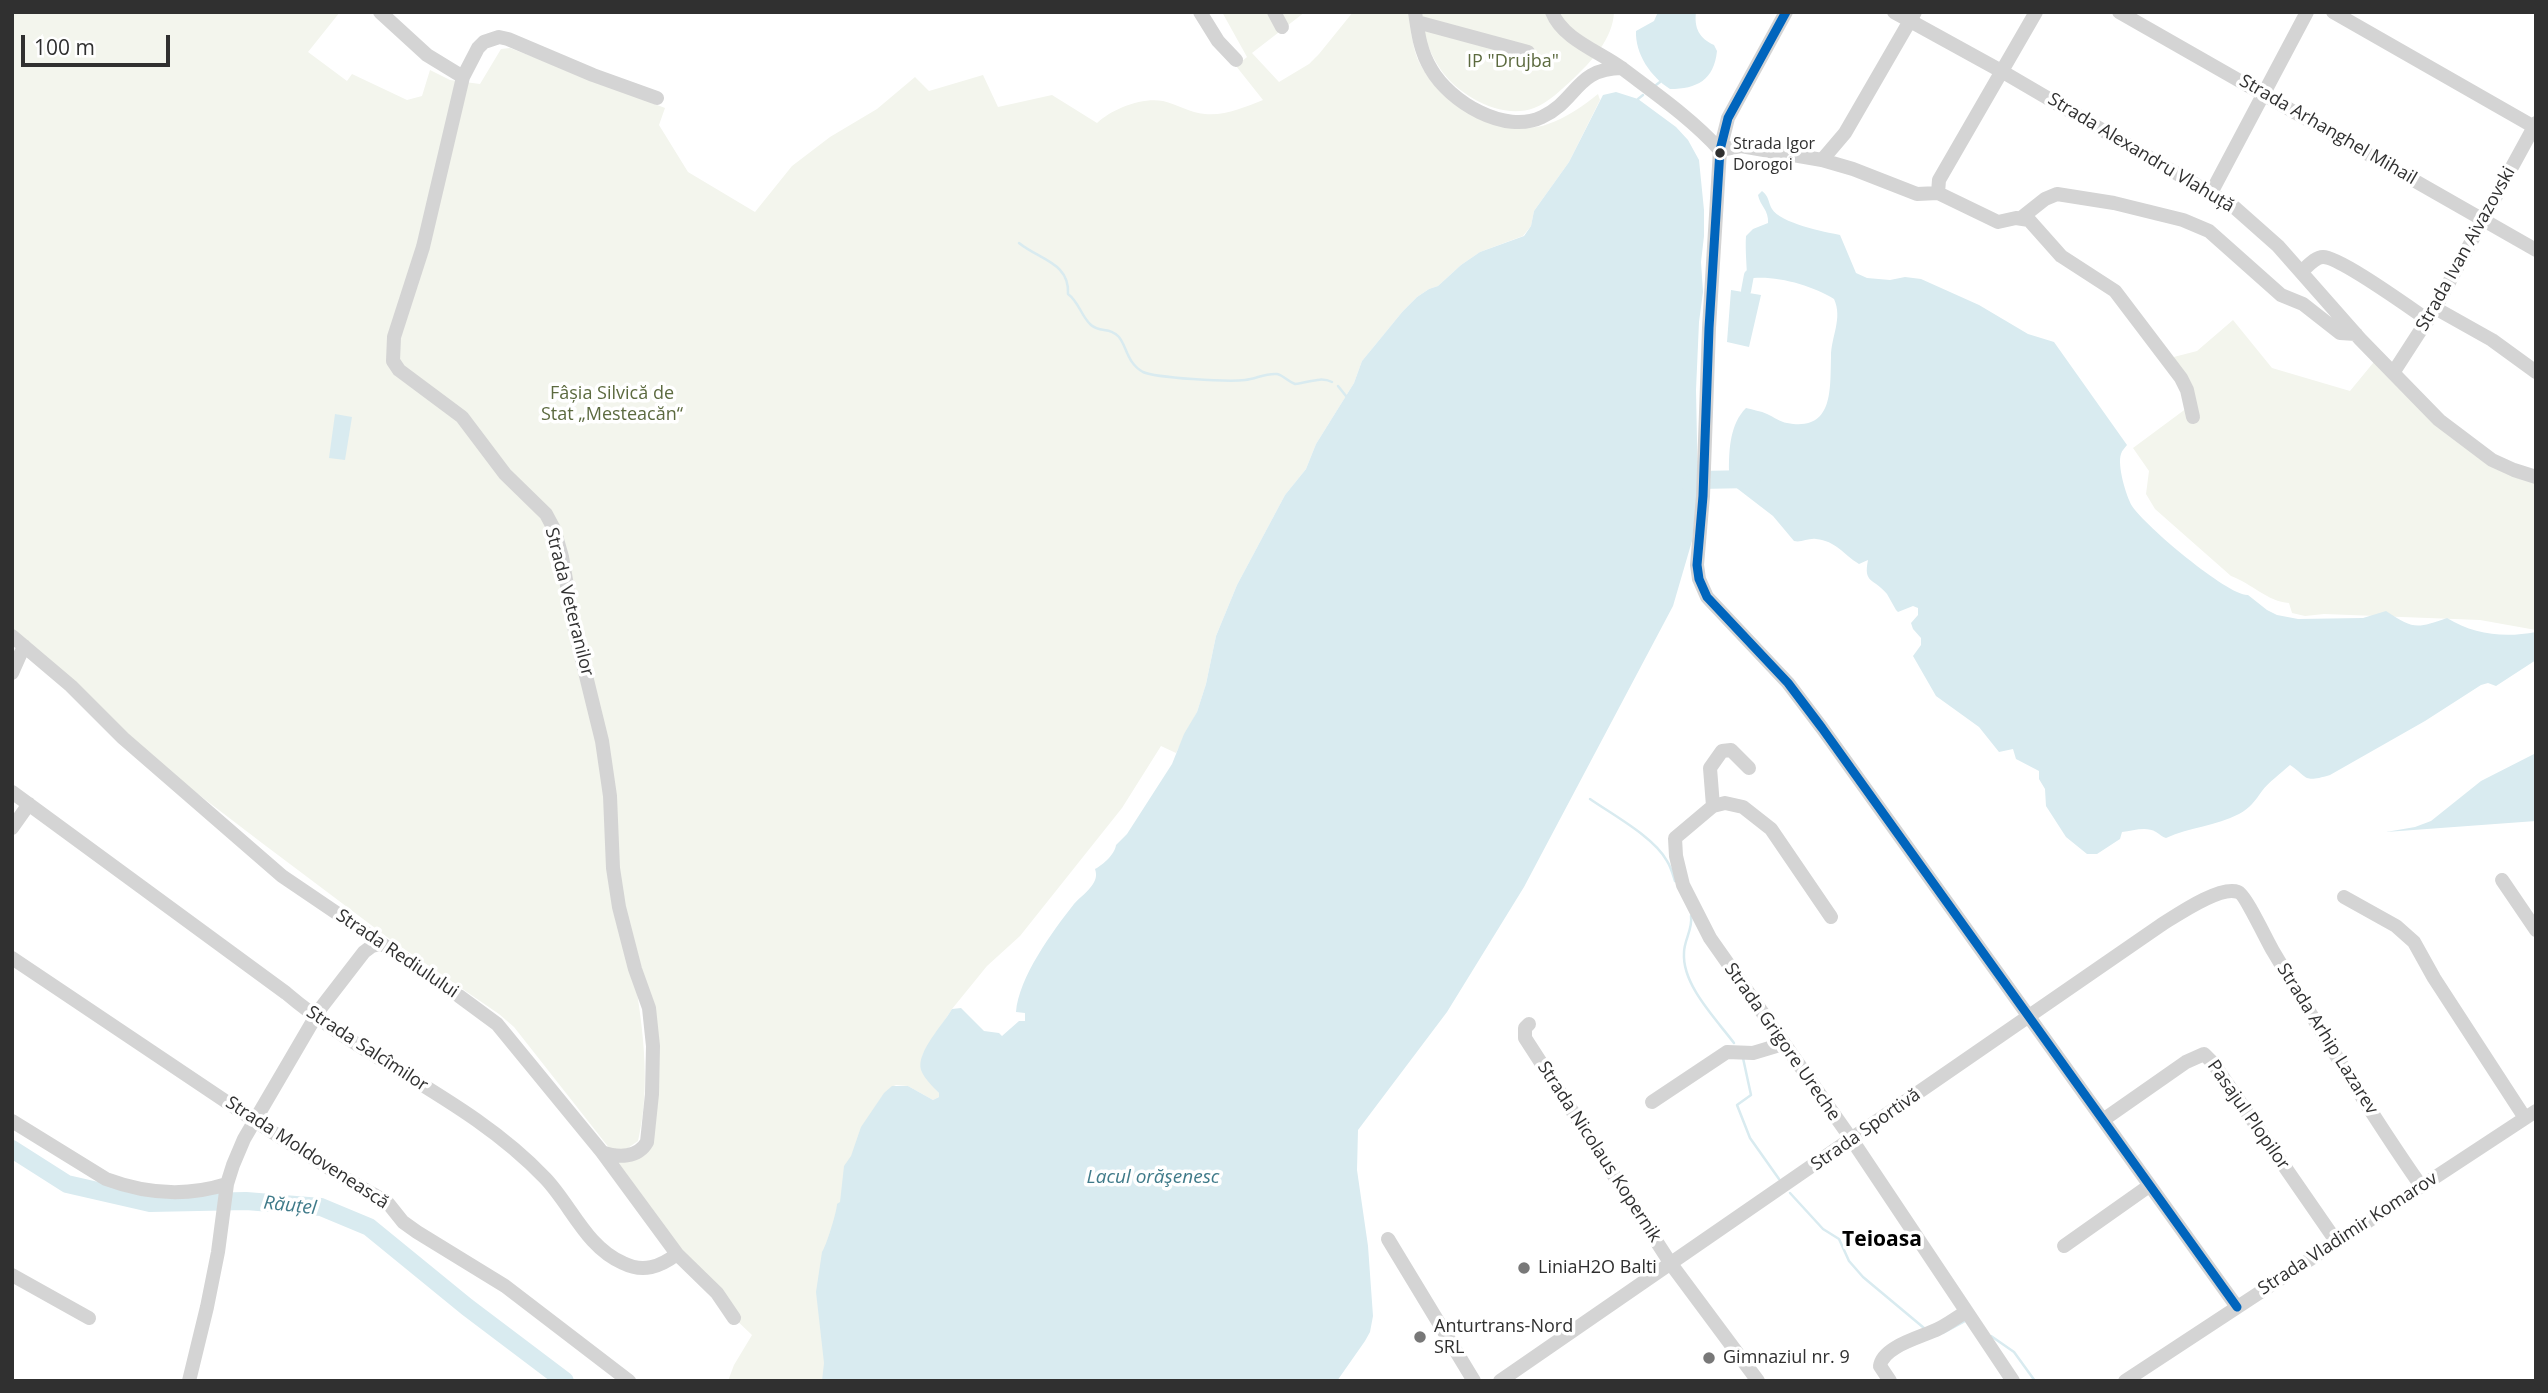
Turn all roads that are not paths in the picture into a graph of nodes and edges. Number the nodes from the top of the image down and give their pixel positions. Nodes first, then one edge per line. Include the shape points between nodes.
1 (380, 12) edge
2 (1200, 12) edge
3 (1274, 12) edge
4 (1552, 12) edge
5 (1786, 12) edge
6 (1894, 12) edge
7 (2036, 12) edge
8 (2119, 12) edge
9 (2307, 12) edge
10 (2333, 12) edge
11 (1416, 17) edge
12 (1913, 17) edge
13 (1282, 27) dead end
14 (1528, 52) dead end
15 (1236, 60) dead end
16 (1622, 68) junction
17 (2003, 72) junction
18 (463, 77) junction
19 (2262, 93) junction
20 (657, 98) dead end
21 (2535, 126) edge
22 (1720, 150) junction
23 (1822, 160) junction
24 (2211, 192) junction
25 (1938, 193) junction
26 (2021, 218) junction
27 (2482, 219) junction
28 (2536, 250) edge
29 (2301, 272) junction
30 (2432, 314) junction
31 (2356, 334) junction
32 (2536, 372) edge
33 (2393, 373) junction
34 (2193, 417) dead end
35 (2536, 477) edge
36 (12, 636) edge
37 (24, 646) junction
38 (12, 673) edge
39 (1749, 768) dead end
40 (12, 792) edge
41 (29, 804) junction
42 (1713, 806) junction
43 (12, 828) edge
44 (2502, 880) dead end
45 (2237, 891) joint
46 (2344, 897) dead end
47 (1831, 917) dead end
48 (2536, 930) edge
49 (381, 944) junction
50 (12, 958) edge
51 (2029, 1018) junction
52 (316, 1019) junction
53 (1529, 1024) dead end
54 (1783, 1044) junction
55 (1652, 1102) dead end
56 (2531, 1114) edge
57 (2103, 1120) junction
58 (12, 1121) edge
59 (255, 1121) junction
60 (1852, 1140) junction
61 (602, 1152) junction
62 (2149, 1186) junction
63 (2421, 1186) junction
64 (227, 1187) junction
65 (1388, 1239) dead end
66 (2336, 1241) junction
67 (2064, 1245) dead end
68 (677, 1254) junction
69 (1671, 1264) junction
70 (12, 1275) edge
71 (2237, 1307) junction
72 (1966, 1312) junction
73 (89, 1318) dead end
74 (734, 1318) dead end
75 (189, 1381) edge
76 (629, 1381) edge
77 (1474, 1381) edge
78 (1500, 1381) edge
79 (1758, 1381) edge
80 (1890, 1381) edge
81 (2013, 1381) edge
82 (2126, 1381) edge

1 - 18 street via 427,55
2 - 15 street
3 - 13 street
4 - 16 street via 1573,37
5 - 22 street via 1728,118
6 - 12 street, Strada Аlexandru Vlahuță
7 - 17 street
8 - 19 street, Strada Arhanghel Mihail
9 - 19 street
10 - 21 street
11 - 14 street
11 - 16 street via 1422,52 1440,81 1465,103 1502,120 1520,123 1540,118 1557,109 1595,71
12 - 17 street, Strada Аlexandru Vlahuță
12 - 23 street via 1846,133
16 - 22 street
17 - 24 street, Strada Аlexandru Vlahuță
17 - 25 street via 1939,180
18 - 20 street, Strada Veteranilor via 478,48 499,37
18 - 61 street, Strada Veteranilor via 423,247 394,337 393,361 462,417 505,474 546,514 562,557 602,741 619,907 652,1026 647,1142 634,1154
19 - 24 street
19 - 27 street, Strada Arhanghel Mihail
21 - 27 street, Strada Ivan Aivazovski
22 - 23 street via 1741,146
22 - 51 street via 1697,565 1703,589 1788,683
23 - 25 street via 1917,194
24 - 29 street, Strada Аlexandru Vlahuță via 2261,230
25 - 26 street via 1998,222
26 - 31 street via 2057,194 2183,220 2209,231 2281,295 2303,304 2340,333
26 - 34 street via 2033,223 2061,256 2115,292 2181,378
27 - 28 street, Strada Arhanghel Mihail
27 - 30 street, Strada Ivan Aivazovski
29 - 30 street via 2317,258 2327,257
29 - 31 street, Strada Аlexandru Vlahuță
30 - 32 street via 2492,340
30 - 33 street, Strada Ivan Aivazovski
31 - 33 street, Strada Аlexandru Vlahuță
33 - 35 street, Strada Аlexandru Vlahuță via 2428,410 2482,453
36 - 37 street, Strada Rediulului
37 - 38 street
37 - 49 street, Strada Rediulului via 282,876
39 - 42 street via 1731,750 1722,751 1710,768
40 - 41 street, Strada Salcîmilor
41 - 43 street
41 - 52 street, Strada Salcîmilor
42 - 47 street via 1731,804 1748,810 1771,829
42 - 54 street, Strada Grigore Ureche via 1675,838 1683,885 1710,938
44 - 48 street
45 - 51 street, Strada Sportivă via 2220,893 2181,912
45 - 63 street, Strada Arhip Lazarev
46 - 56 street via 2411,938
49 - 52 street via 364,952
49 - 61 street, Strada Rediulului via 497,1024
50 - 59 street, Strada Moldovenească
51 - 57 street
51 - 60 street, Strada Sportivă
52 - 59 street
52 - 68 street, Strada Salcîmilor via 506,1142 547,1180 607,1255 645,1268
53 - 69 street, Strada Nicolaus Kopernik via 1525,1038
54 - 55 street via 1753,1053 1727,1052
54 - 60 street, Strada Grigore Ureche
56 - 63 street, Strada Vladimir Komarov
57 - 62 street
57 - 66 street, Pasajul Plopilor via 2204,1054
58 - 64 street via 121,1184 176,1193
59 - 64 street
59 - 76 street, Strada Moldovenească via 387,1202 403,1222 505,1286
60 - 69 street, Strada Sportivă
60 - 72 street, Strada Grigore Ureche
61 - 68 street, Strada Rediulului
62 - 67 street
62 - 71 street
63 - 66 street, Strada Vladimir Komarov
64 - 75 street
65 - 77 street
66 - 71 street, Strada Vladimir Komarov
68 - 74 street, Strada Rediulului via 717,1293
69 - 78 street, Strada Sportivă
69 - 79 street, Strada Nicolaus Kopernik
70 - 73 street
71 - 82 street, Strada Vladimir Komarov
72 - 80 street via 1885,1356 1880,1366
72 - 81 street, Strada Grigore Ureche

